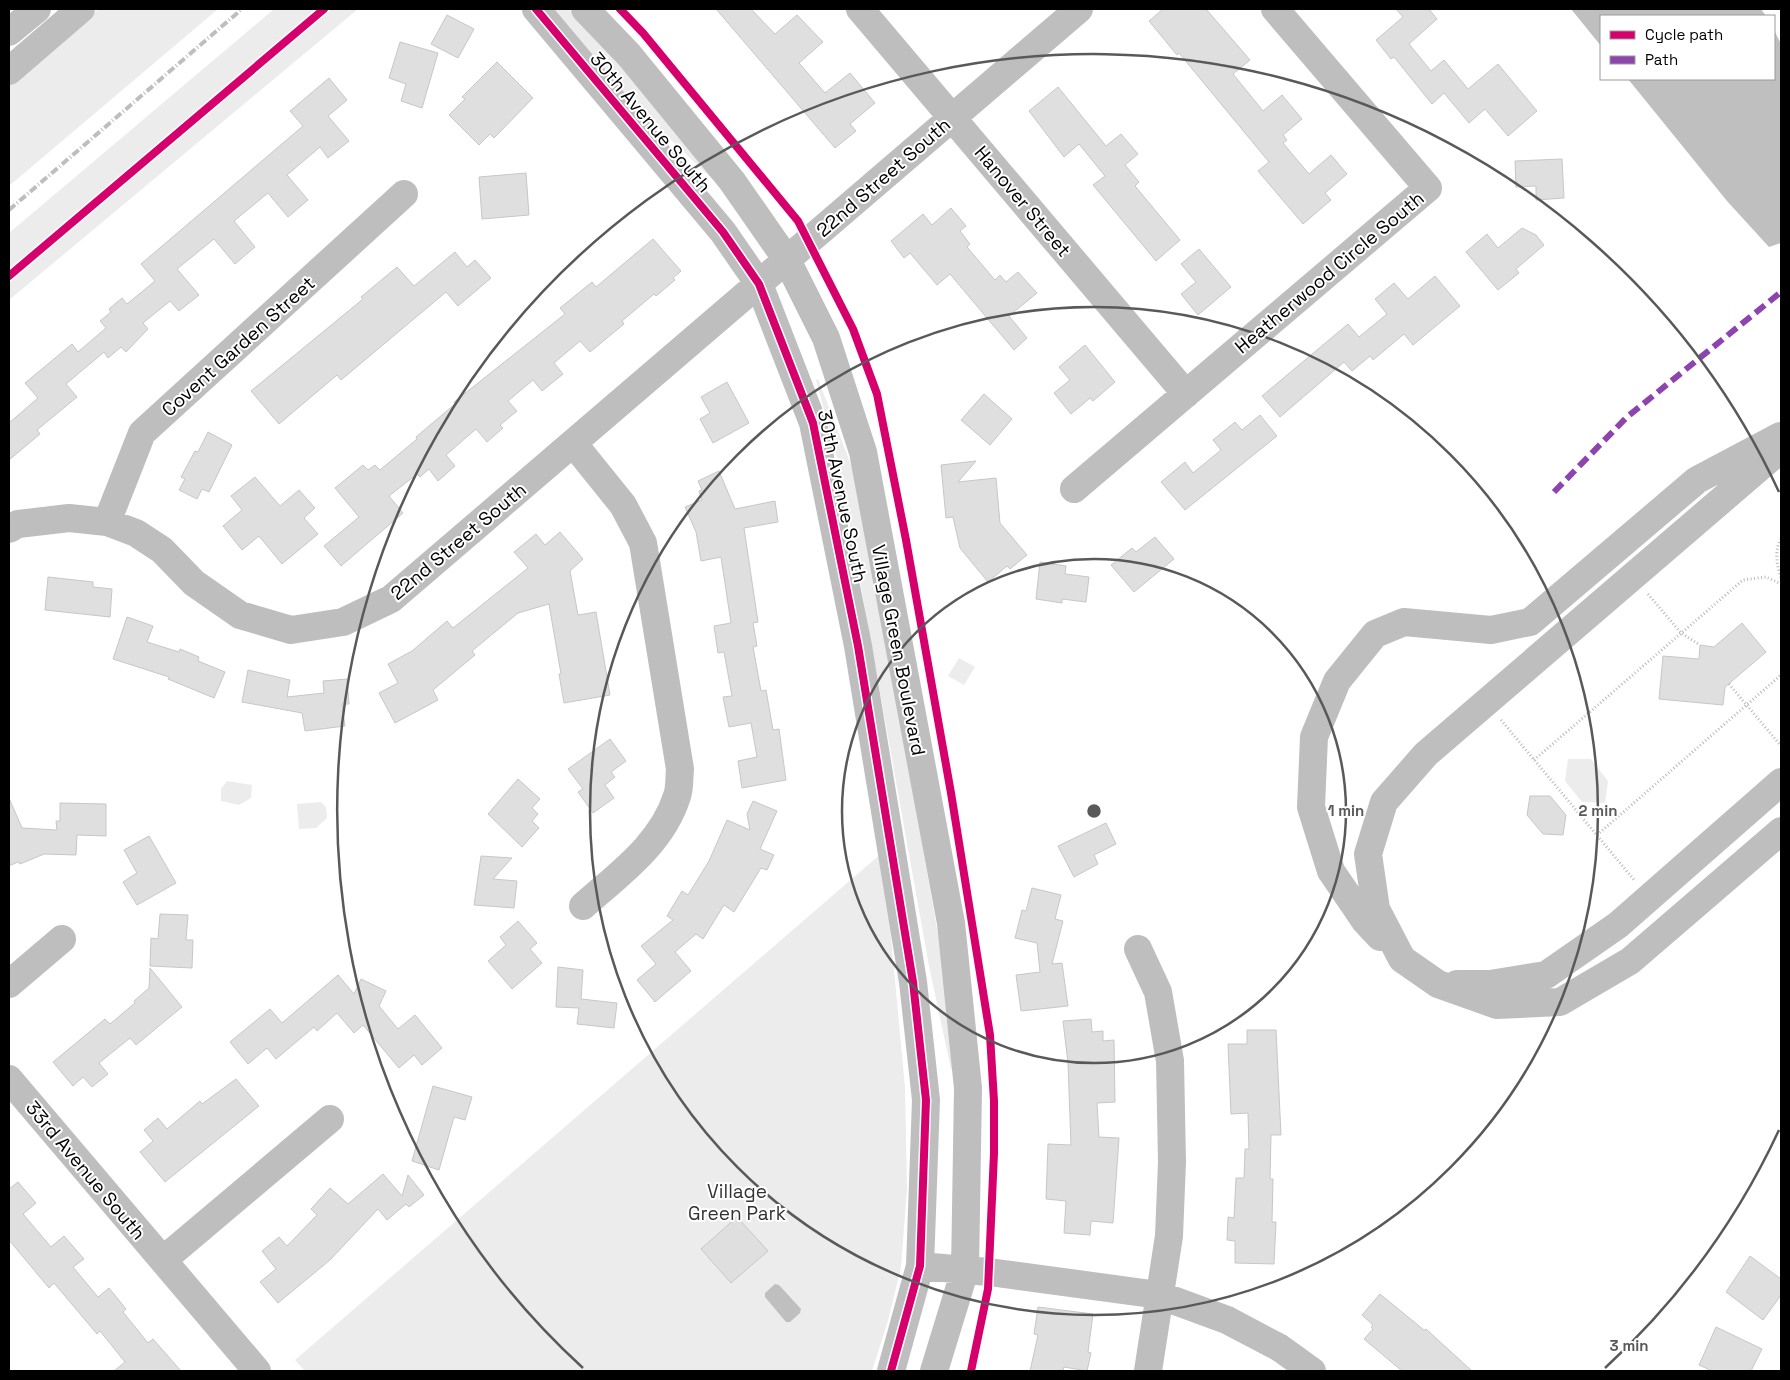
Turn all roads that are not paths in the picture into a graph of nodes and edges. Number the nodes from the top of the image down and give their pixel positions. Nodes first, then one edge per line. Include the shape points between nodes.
1 (81, 9) edge
2 (536, 9) edge
3 (585, 9) edge
4 (860, 9) edge
5 (1079, 9) edge
6 (1275, 9) edge
7 (23, 20) edge
8 (43, 42) junction
9 (9, 71) edge
10 (952, 118) junction
11 (404, 194) dead end
12 (787, 260) junction
13 (758, 284) junction
14 (1186, 394) junction
15 (573, 443) junction
16 (1778, 449) edge
17 (1074, 489) dead end
18 (107, 522) junction
19 (9, 529) edge
20 (1781, 782) edge
21 (1781, 831) edge
22 (582, 906) dead end
23 (62, 939) dead end
24 (1138, 949) dead end
25 (1402, 959) junction
26 (9, 984) edge
27 (1438, 984) junction
28 (9, 1079) edge
29 (330, 1119) dead end
30 (163, 1260) junction
31 (920, 1266) junction
32 (965, 1270) junction
33 (1159, 1295) junction
34 (257, 1371) edge
35 (891, 1371) edge
36 (934, 1371) edge
37 (1148, 1371) edge
38 (1312, 1371) edge

1 - 8 street
2 - 13 street, 30th Avenue South via 723,232
3 - 12 street, Village Green Boulevard via 629,55 732,182
4 - 10 street, Hanover Street
5 - 10 street, 22nd Street South
6 - 14 street, Heatherwood Circle South via 1428,188
7 - 8 street
8 - 9 street
10 - 12 street, 22nd Street South
10 - 14 street, Hanover Street
11 - 18 street, Covent Garden Street via 142,433
12 - 13 street, 22nd Street South
12 - 32 street, Village Green Boulevard via 826,338 863,452 951,923 968,1088
13 - 15 street, 22nd Street South
13 - 31 street, 30th Avenue South via 813,423 858,646 912,982 926,1100
14 - 17 street, Heatherwood Circle South
15 - 18 street, 22nd Street South via 391,599 343,622 291,630 240,616 194,582 162,550 136,533
15 - 22 street via 623,505 643,543 680,769 678,794 666,824 643,853
16 - 25 street via 1426,754 1384,802 1368,854 1376,909
16 - 25 street via 1697,480 1530,622 1491,630 1404,622 1375,634 1336,681 1314,737 1311,807 1331,871 1365,921
18 - 19 street, 22nd Street South via 69,518 18,524
20 - 27 street via 1618,925 1546,975 1490,984
21 - 27 street via 1630,962 1560,1002 1497,1005
23 - 26 street
24 - 33 street via 1158,992 1170,1061 1172,1162 1169,1226
25 - 27 street
28 - 30 street, 33rd Avenue South
29 - 30 street
30 - 34 street, 33rd Avenue South
31 - 32 street
31 - 35 street
32 - 33 street
32 - 36 street, Village Green Boulevard
33 - 37 street
33 - 38 street via 1227,1320 1280,1348

